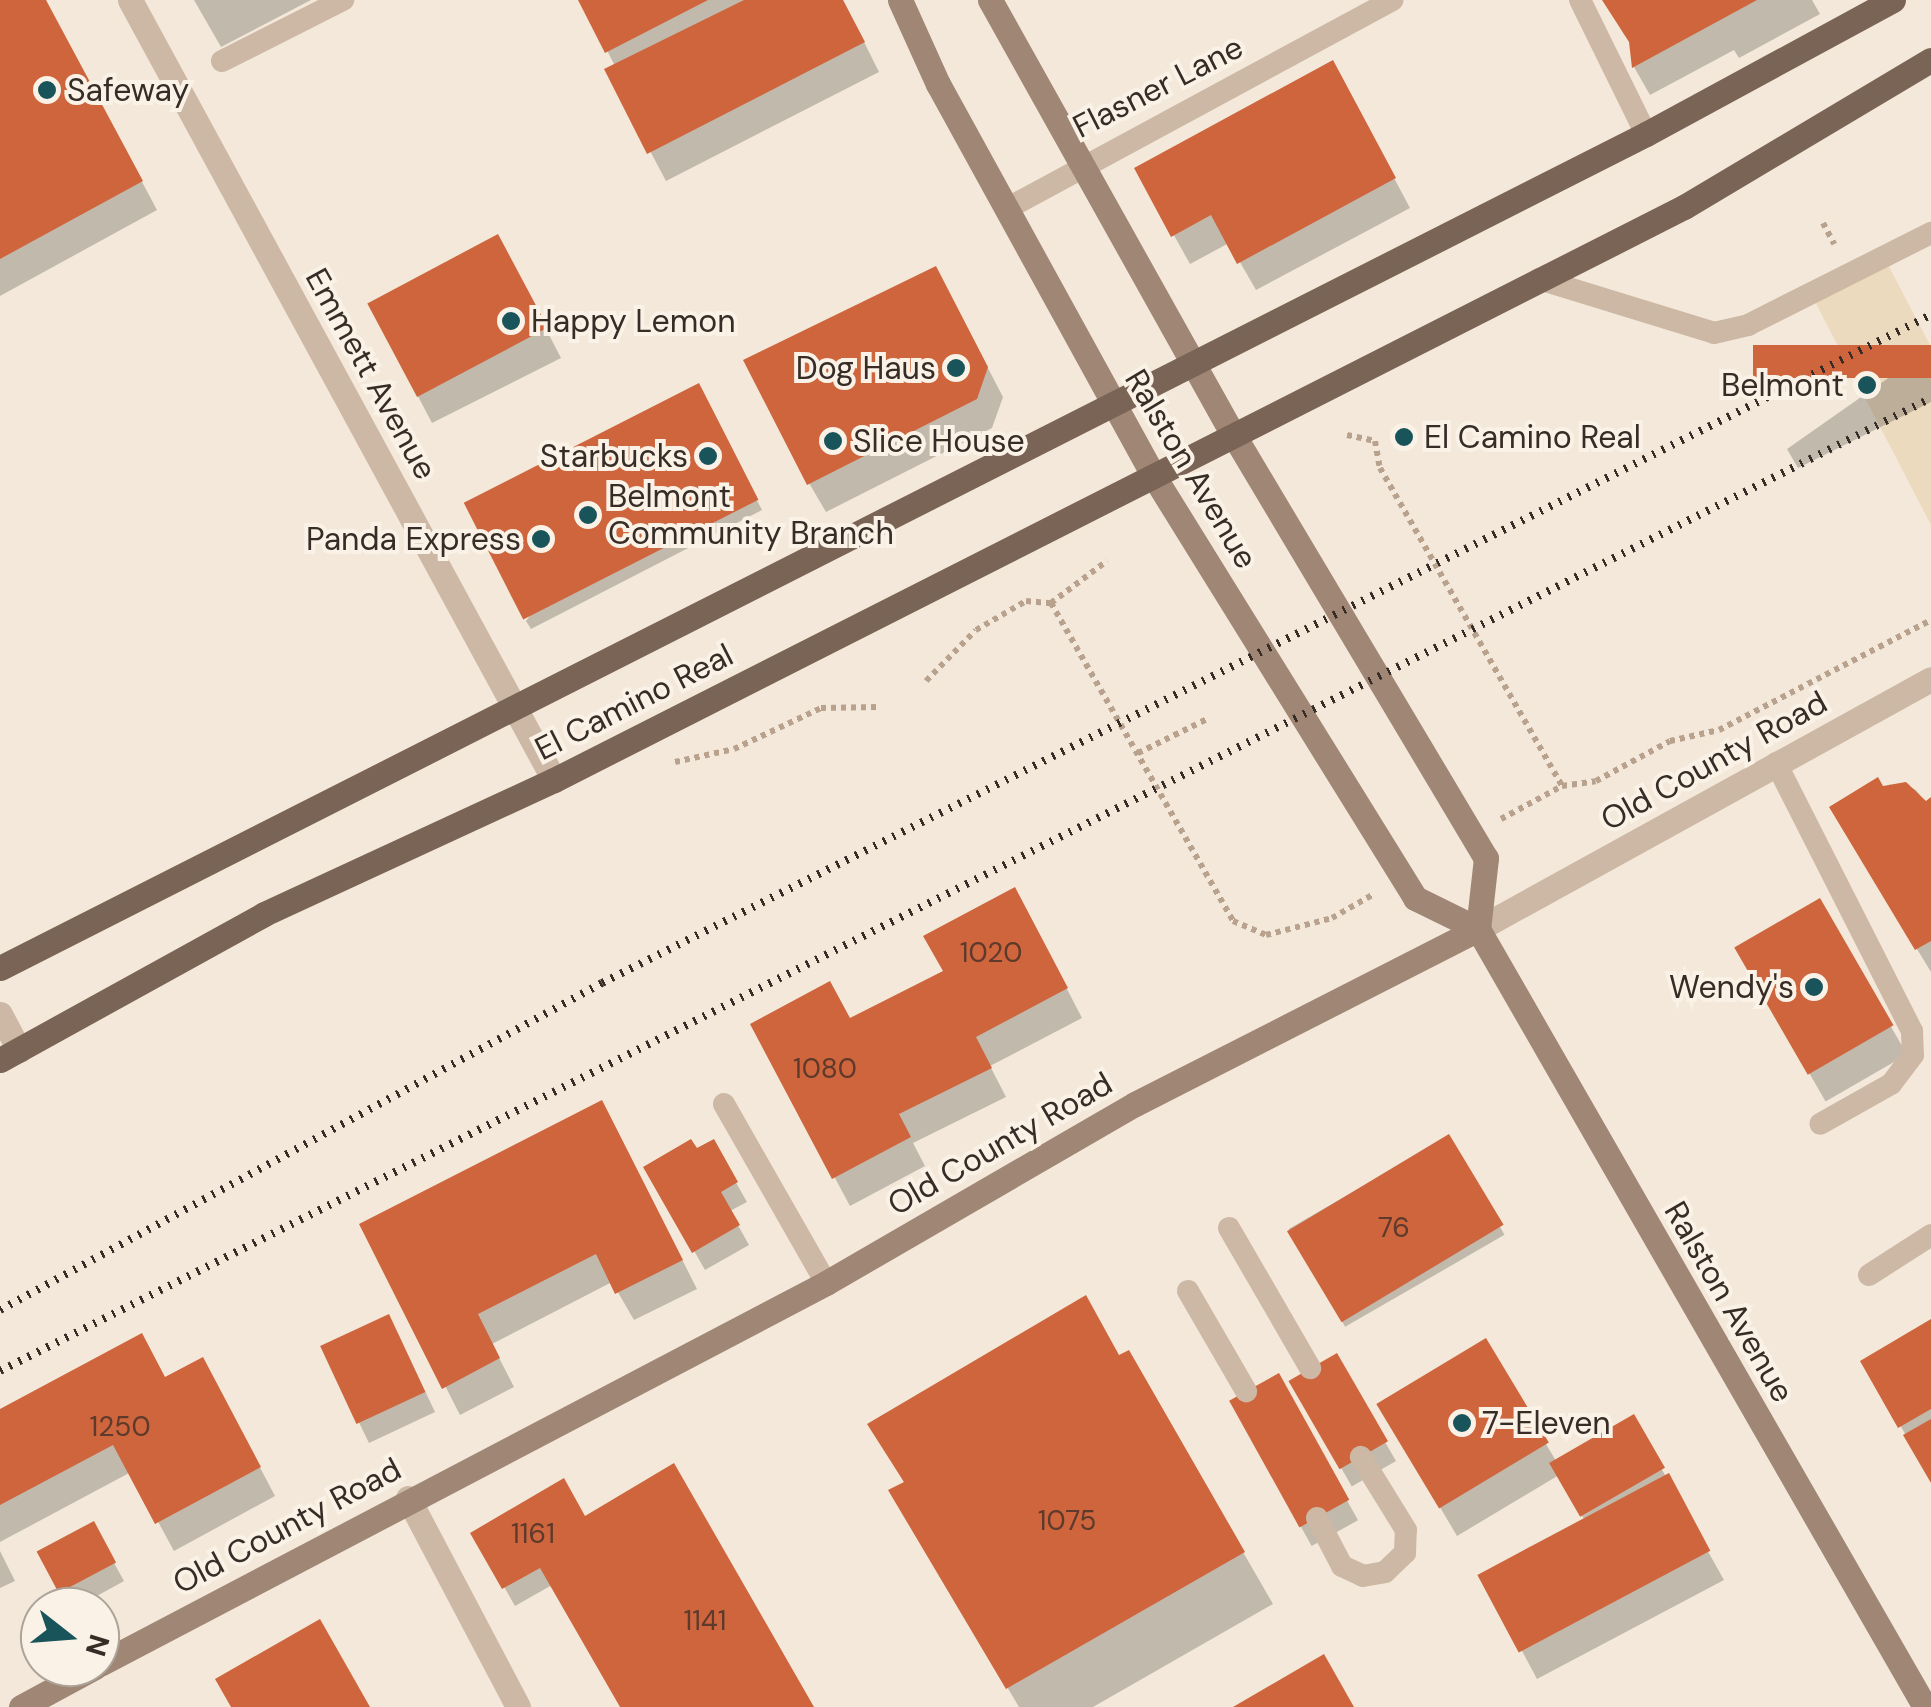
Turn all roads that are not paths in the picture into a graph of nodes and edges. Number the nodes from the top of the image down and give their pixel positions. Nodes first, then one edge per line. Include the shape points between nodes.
1 (130, 0) edge
2 (343, 0) edge
3 (900, 0) edge
4 (990, 0) edge
5 (1392, 0) edge
6 (1580, 0) edge
7 (1893, 0) edge
8 (1931, 60) edge
9 (222, 61) dead end
10 (1646, 134) junction
11 (1084, 161) junction
12 (1008, 208) junction
13 (1931, 232) edge
14 (1540, 278) junction
15 (1191, 361) junction
16 (1113, 402) junction
17 (1233, 434) junction
18 (1153, 475) junction
19 (1931, 680) edge
20 (515, 707) junction
21 (1776, 763) junction
22 (554, 780) junction
23 (1478, 928) junction
24 (0, 968) edge
25 (0, 1014) edge
26 (10, 1055) edge
27 (724, 1104) dead end
28 (1820, 1124) dead end
29 (1229, 1228) dead end
30 (1931, 1234) edge
31 (1869, 1276) dead end
32 (826, 1283) junction
33 (1188, 1291) dead end
34 (1310, 1368) dead end
35 (1246, 1392) dead end
36 (1361, 1456) dead end
37 (408, 1498) junction
38 (1317, 1518) dead end
39 (120, 1654) edge
40 (58, 1687) edge
41 (1926, 1706) edge
42 (21, 1707) edge
43 (518, 1707) edge

1 - 20 street, Emmett Avenue
2 - 9 lane
3 - 12 main road, Ralston Avenue
4 - 11 main road, Ralston Avenue
5 - 11 lane, Flasner Lane
6 - 10 lane
7 - 10 main road, El Camino Real
8 - 14 main road, El Camino Real via 1749,172
10 - 15 main road, El Camino Real
11 - 12 lane, Flasner Lane
11 - 15 main road, Ralston Avenue
12 - 16 main road, Ralston Avenue
13 - 14 lane via 1748,325 1714,333
14 - 17 main road, El Camino Real
15 - 16 main road, El Camino Real
15 - 17 main road, Ralston Avenue
16 - 18 main road, Ralston Avenue
16 - 20 main road, El Camino Real
17 - 18 main road, El Camino Real
17 - 23 main road, Ralston Avenue via 1486,858
18 - 22 main road, El Camino Real
18 - 23 main road, Ralston Avenue via 1414,898
19 - 21 street, Old County Road
20 - 22 street, Emmett Avenue
20 - 24 main road, El Camino Real
21 - 23 street, Old County Road
21 - 28 lane via 1912,1031 1914,1055 1891,1084
22 - 26 main road, El Camino Real via 264,914
23 - 32 main road, Old County Road via 1046,1152
23 - 41 main road, Ralston Avenue
25 - 26 street
27 - 32 lane
29 - 34 lane
30 - 31 lane
32 - 37 main road, Old County Road
33 - 35 lane
36 - 38 lane via 1406,1530 1405,1553 1385,1572 1363,1576 1342,1566
37 - 39 main road, Old County Road
37 - 43 street
40 - 42 main road, Old County Road

